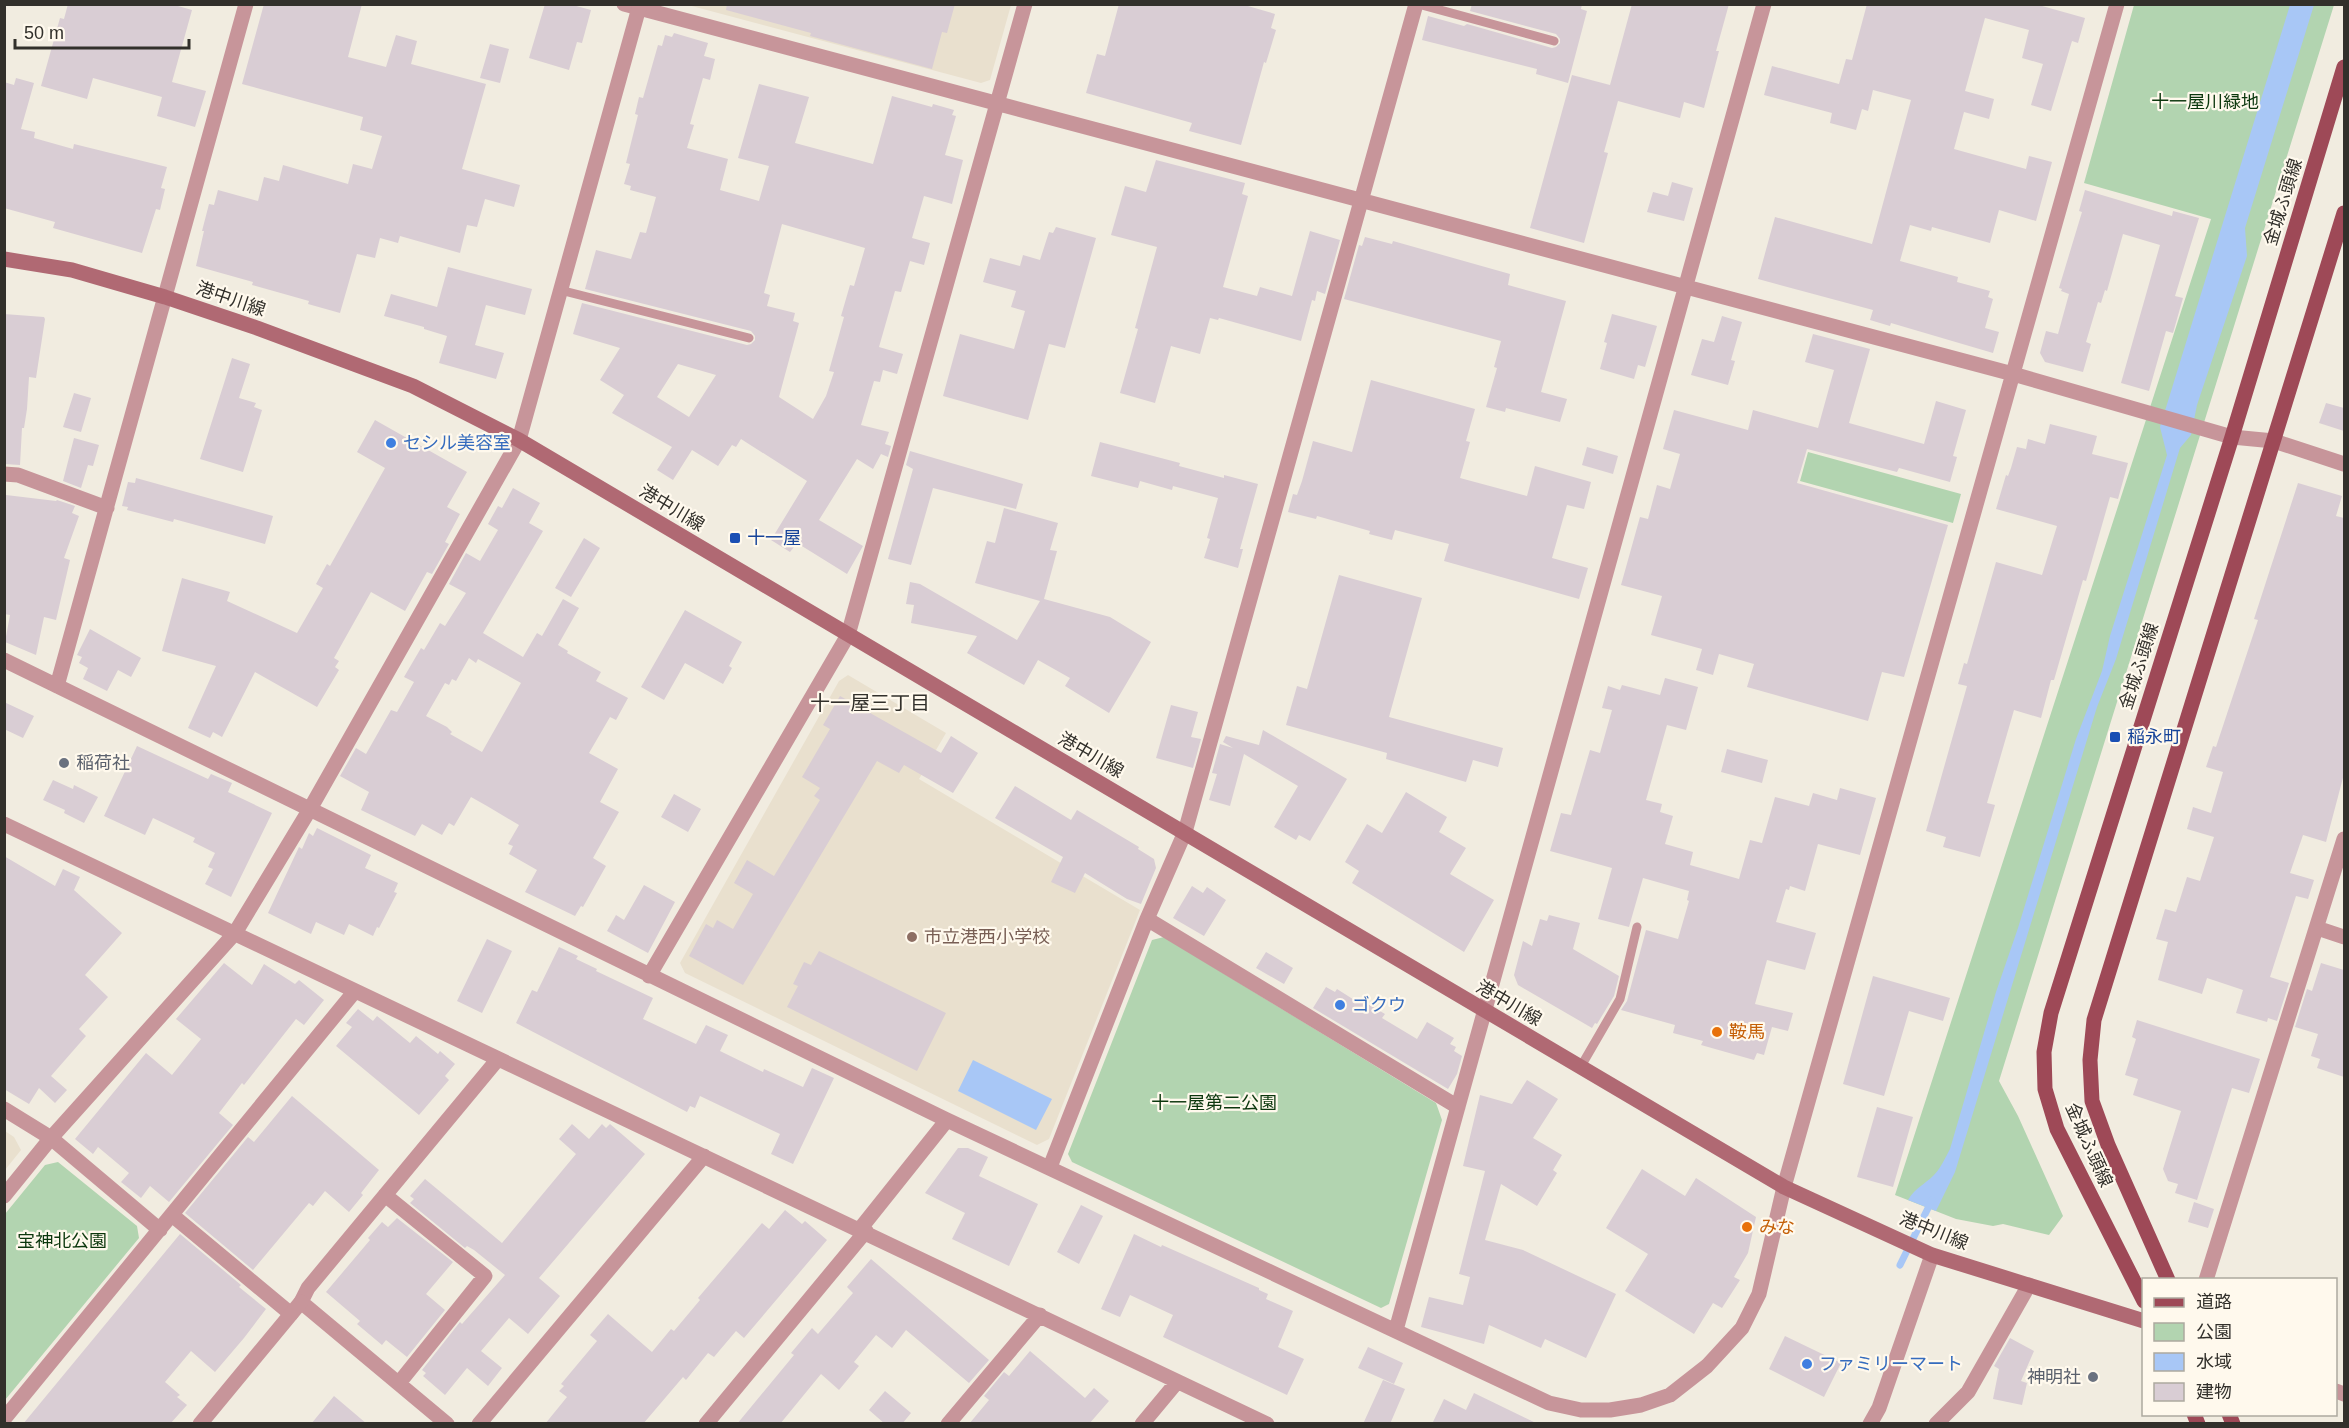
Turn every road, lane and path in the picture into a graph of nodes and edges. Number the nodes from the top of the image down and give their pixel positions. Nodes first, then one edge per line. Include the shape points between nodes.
1 (246, 4) edge
2 (1025, 4) edge
3 (1417, 4) edge
4 (1764, 4) edge
5 (2117, 4) edge
6 (634, 6) edge
7 (1554, 41) dead end
8 (2344, 67) edge
9 (997, 104) junction
10 (1361, 201) junction
11 (2344, 213) edge
12 (4, 259) edge
13 (1685, 287) junction
14 (560, 290) junction
15 (165, 297) junction
16 (748, 338) dead end
17 (2013, 374) junction
18 (2232, 437) junction
19 (519, 440) junction
20 (2274, 441) junction
21 (2344, 465) edge
22 (4, 474) edge
23 (107, 508) junction
24 (848, 635) junction
25 (4, 660) edge
26 (57, 686) junction
27 (310, 809) junction
28 (4, 824) edge
29 (1185, 832) junction
30 (2344, 839) edge
31 (1147, 919) junction
32 (1637, 927) dead end
33 (2316, 928) junction
34 (235, 933) junction
35 (2344, 937) edge
36 (649, 976) junction
37 (354, 991) junction
38 (1484, 1012) junction
39 (498, 1059) junction
40 (1580, 1068) junction
41 (1458, 1107) junction
42 (4, 1109) edge
43 (947, 1120) junction
44 (51, 1138) junction
45 (704, 1156) junction
46 (1050, 1167) junction
47 (1784, 1187) junction
48 (385, 1195) junction
49 (4, 1196) edge
50 (172, 1215) junction
51 (160, 1230) junction
52 (863, 1230) junction
53 (1927, 1252) junction
54 (2167, 1278) edge
55 (2207, 1278) edge
56 (2029, 1285) junction
57 (2142, 1297) edge
58 (296, 1308) junction
59 (1040, 1315) junction
60 (2142, 1320) edge
61 (1396, 1330) junction
62 (1177, 1382) junction
63 (399, 1383) junction
64 (4, 1419) edge
65 (200, 1424) edge
66 (447, 1424) edge
67 (479, 1424) edge
68 (706, 1424) edge
69 (948, 1424) edge
70 (1142, 1424) edge
71 (1267, 1424) edge
72 (1870, 1424) edge
73 (1936, 1424) edge

1 - 15 street
2 - 9 street
3 - 7 lane
3 - 10 street
4 - 13 street
5 - 17 street
6 - 9 street
6 - 14 street
8 - 18 main road, 金城ふ頭線
9 - 10 street
9 - 24 street
10 - 13 street
10 - 29 street
11 - 20 main road, 金城ふ頭線
12 - 15 main road, 港中川線 via 72,270
13 - 17 street
13 - 38 street
14 - 16 lane
14 - 19 street
15 - 19 main road, 港中川線 via 413,386
15 - 23 street
17 - 18 street
17 - 47 street
18 - 20 street
18 - 57 main road, 金城ふ頭線 via 2061,979 2044,1052 2045,1089 2057,1129
19 - 24 main road, 港中川線
19 - 27 street
20 - 21 street
20 - 54 main road, 金城ふ頭線 via 2094,1020 2090,1060 2092,1101
22 - 23 street via 18,475
23 - 26 street
24 - 29 main road, 港中川線
24 - 36 street
25 - 26 street
26 - 27 street
27 - 34 street
27 - 36 street
28 - 34 street
29 - 31 street
29 - 38 main road, 港中川線
30 - 33 street
31 - 41 street
31 - 46 street
32 - 40 lane via 1620,999
33 - 35 street
33 - 55 street
34 - 37 street
34 - 44 street
36 - 43 street
37 - 39 street
37 - 50 street
38 - 40 main road, 港中川線
38 - 41 street
39 - 45 street
39 - 48 street
40 - 47 main road, 港中川線
41 - 61 street
42 - 44 street
43 - 46 street
43 - 52 street
44 - 49 street
44 - 51 street
45 - 52 street
45 - 67 street
46 - 61 street
47 - 53 main road, 港中川線
47 - 61 street via 1759,1294 1742,1328 1707,1366 1670,1395 1610,1410 1581,1410 1549,1403
48 - 58 street
48 - 63 street via 485,1276
50 - 51 street
50 - 58 street
51 - 64 street
52 - 59 street
52 - 68 street
53 - 56 main road, 港中川線
53 - 72 street via 1879,1408
56 - 60 main road, 港中川線
56 - 73 street via 1968,1392
58 - 63 street
58 - 65 street
59 - 62 street
59 - 69 street
62 - 70 street
62 - 71 street
63 - 66 street

